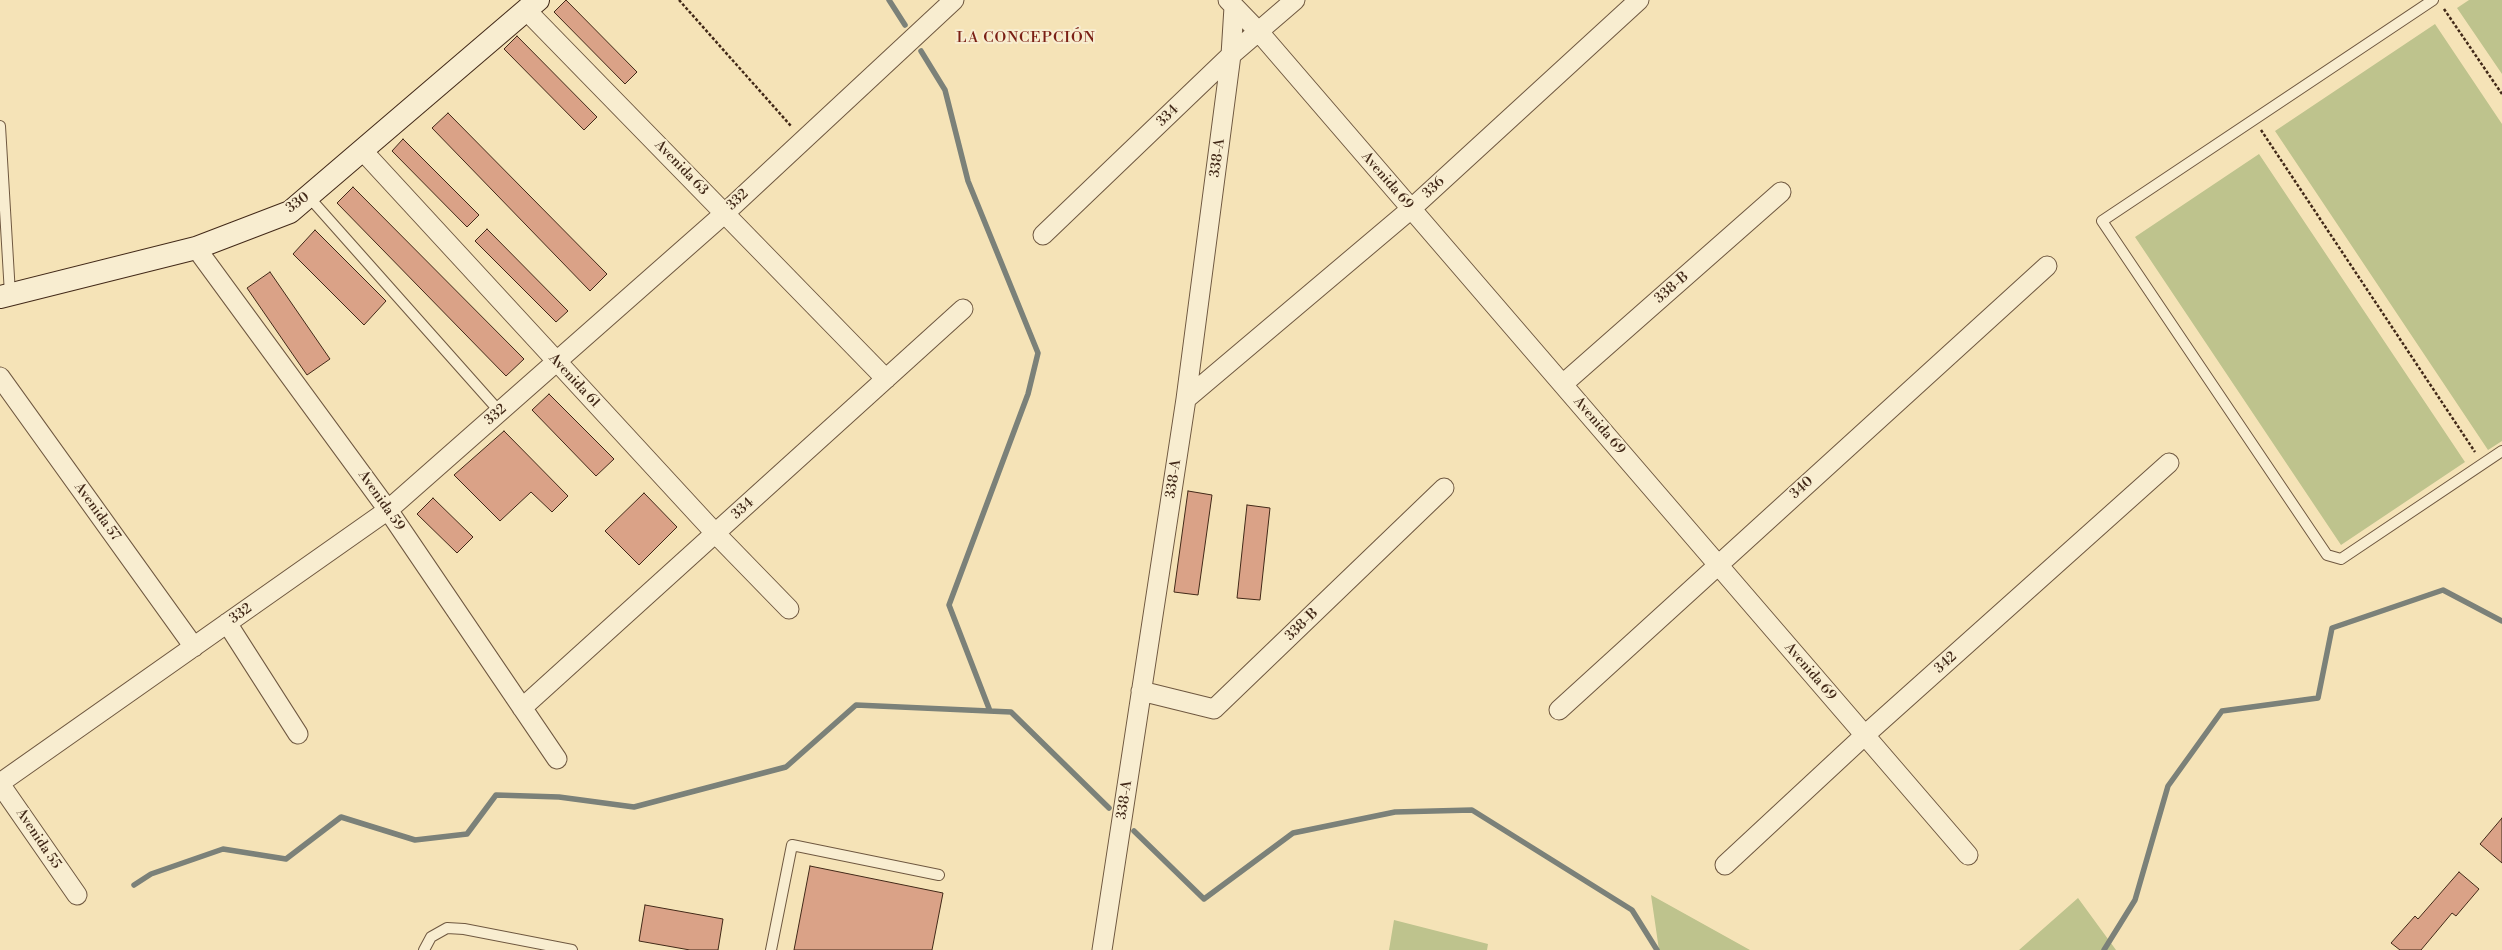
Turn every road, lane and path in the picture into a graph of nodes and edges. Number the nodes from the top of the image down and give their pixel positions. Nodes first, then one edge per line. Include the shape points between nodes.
1 (679, 0) edge
2 (954, 0) edge
3 (1295, 0) edge
4 (1639, 0) edge
5 (2432, 0) edge
6 (1231, 4) edge
7 (532, 5) edge
8 (2442, 6) dead end
9 (1259, 32) junction
10 (1231, 55) junction
11 (2502, 94) edge
12 (2254, 120) junction
13 (0, 126) edge
14 (803, 140) junction
15 (362, 150) junction
16 (1782, 192) dead end
17 (308, 196) junction
18 (1411, 209) junction
19 (725, 213) junction
20 (1043, 235) dead end
21 (196, 248) junction
22 (2046, 266) dead end
23 (5, 295) edge
24 (963, 309) dead end
25 (556, 362) junction
26 (0, 377) edge
27 (886, 379) junction
28 (1562, 384) junction
29 (1186, 399) junction
30 (500, 412) junction
31 (2502, 451) edge
32 (2169, 463) dead end
33 (2483, 464) junction
34 (1444, 488) dead end
35 (388, 510) junction
36 (716, 534) junction
37 (1717, 564) junction
38 (789, 609) dead end
39 (227, 623) junction
40 (194, 647) junction
41 (1141, 691) junction
42 (522, 708) junction
43 (1559, 710) dead end
44 (298, 734) dead end
45 (1865, 735) junction
46 (556, 759) dead end
47 (0, 783) edge
48 (1968, 855) dead end
49 (1725, 865) dead end
50 (939, 875) dead end
51 (76, 895) dead end
52 (424, 950) edge
53 (572, 950) edge
54 (771, 950) edge
55 (1102, 950) edge

1 - 14 path
2 - 14 street, 332
3 - 9 street, 334
4 - 18 street, 336
5 - 12 lane
6 - 9 street, Avenida 69
6 - 10 street, 338-A
7 - 15 street, 330
7 - 19 street, Avenida 63
8 - 11 path
9 - 10 street, 334
9 - 18 street, Avenida 69
10 - 20 street, 334
10 - 29 street, 338-A
12 - 33 path
12 - 33 lane via 2102,221 2327,555 2341,559
13 - 23 lane
14 - 19 street, 332
15 - 17 street, 330
15 - 25 street, Avenida 61
16 - 28 street, 338-B
17 - 21 street, 330 via 290,212
17 - 30 lane
18 - 28 street, Avenida 69
18 - 29 street, 336
19 - 25 street, 332
19 - 27 street, Avenida 63
21 - 23 street, 330
21 - 35 street, Avenida 59
22 - 37 street, 340
24 - 27 street, 334
25 - 30 street, 332
25 - 36 street, Avenida 61
26 - 40 street, Avenida 57
27 - 36 street, 334
28 - 37 street, Avenida 69
29 - 41 street, 338-A
30 - 35 street, 332
31 - 33 lane
32 - 45 street, 342
34 - 41 street, 338-B via 1214,709
35 - 39 street, 332
35 - 42 street, Avenida 59
36 - 38 street, Avenida 61
36 - 42 street, 334
37 - 43 street, 340
37 - 45 street, Avenida 69
39 - 40 street, 332
39 - 44 street
40 - 47 street, 332
41 - 55 street, 338-A
42 - 46 street, Avenida 59
45 - 48 street, Avenida 69
45 - 49 street, 342
47 - 51 street, Avenida 55
50 - 54 lane via 792,845
52 - 53 lane via 431,937 447,928

